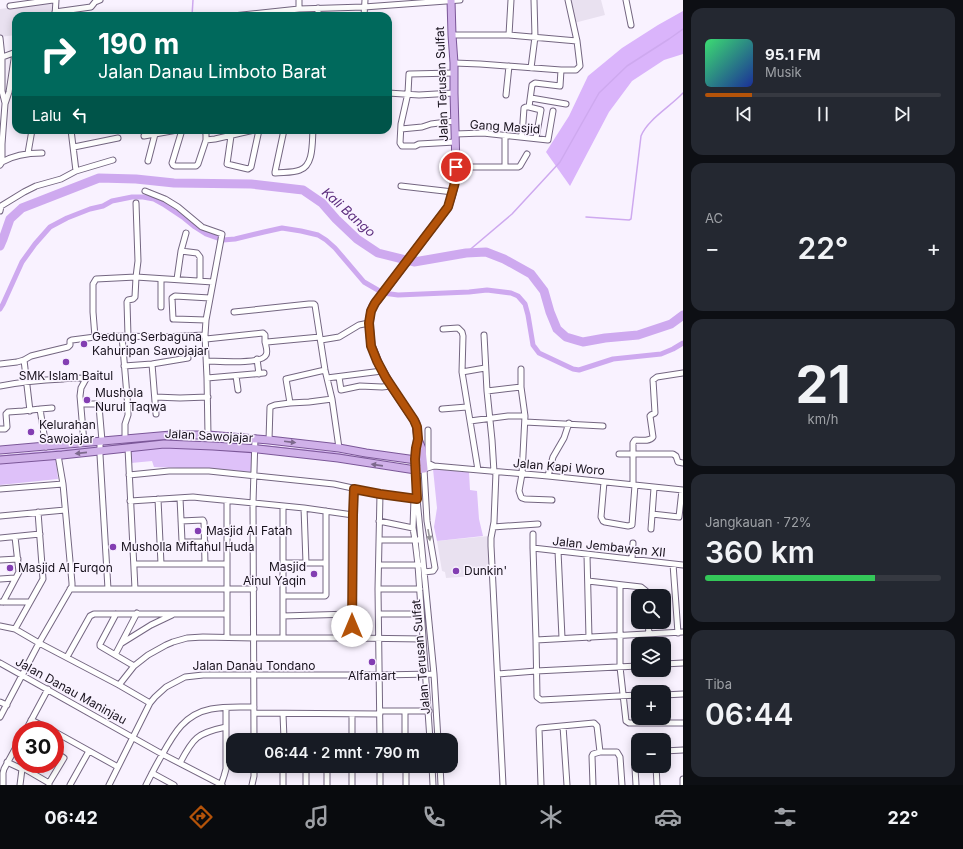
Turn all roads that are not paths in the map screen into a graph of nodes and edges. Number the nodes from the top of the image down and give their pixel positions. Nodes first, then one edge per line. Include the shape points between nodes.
1 (55, 0) edge
2 (100, 0) edge
3 (299, 0) edge
4 (365, 0) edge
5 (451, 0) edge
6 (460, 0) edge
7 (511, 0) edge
8 (534, 0) edge
9 (568, 0) edge
10 (626, 0) edge
11 (10, 6) dead end
12 (364, 7) junction
13 (318, 8) junction
14 (299, 9) junction
15 (55, 12) edge
16 (65, 12) edge
17 (283, 12) edge
18 (318, 12) edge
19 (364, 12) edge
20 (631, 25) dead end
21 (452, 35) junction
22 (509, 35) junction
23 (535, 37) junction
24 (0, 38) edge
25 (577, 41) junction
26 (12, 53) edge
27 (1, 57) edge
28 (454, 63) junction
29 (509, 66) junction
30 (531, 68) junction
31 (561, 70) junction
32 (454, 73) junction
33 (12, 75) edge
34 (392, 93) edge
35 (454, 93) junction
36 (407, 94) junction
37 (506, 95) dead end
38 (531, 98) junction
39 (5, 104) junction
40 (566, 104) dead end
41 (529, 107) junction
42 (553, 111) dead end
43 (455, 121) junction
44 (401, 129) junction
45 (31, 134) edge
46 (72, 134) edge
47 (156, 134) joint
48 (181, 134) edge
49 (206, 134) edge
50 (239, 134) edge
51 (258, 134) edge
52 (283, 134) edge
53 (313, 134) edge
54 (505, 135) junction
55 (144, 136) dead end
56 (231, 136) junction
57 (522, 136) junction
58 (118, 138) dead end
59 (455, 138) junction
60 (536, 138) junction
61 (206, 140) junction
62 (1, 144) edge
63 (74, 147) junction
64 (42, 153) dead end
65 (28, 154) junction
66 (528, 154) dead end
67 (113, 160) dead end
68 (148, 161) dead end
69 (1, 163) edge
70 (456, 167) junction
71 (505, 167) junction
72 (76, 171) junction
73 (401, 186) dead end
74 (145, 191) dead end
75 (453, 192) junction
76 (136, 203) dead end
77 (0, 207) edge
78 (186, 233) dead end
79 (181, 251) junction
80 (136, 278) junction
81 (161, 279) junction
82 (177, 280) junction
83 (200, 280) junction
84 (213, 282) junction
85 (210, 298) junction
86 (161, 307) dead end
87 (234, 312) dead end
88 (206, 320) junction
89 (369, 323) junction
90 (443, 329) dead end
91 (484, 335) dead end
92 (122, 336) junction
93 (128, 336) junction
94 (95, 337) junction
95 (206, 337) junction
96 (321, 338) junction
97 (266, 342) junction
98 (188, 358) dead end
99 (257, 359) junction
100 (24, 360) junction
101 (207, 361) junction
102 (0, 364) edge
103 (152, 364) junction
104 (124, 366) junction
105 (486, 368) junction
106 (521, 369) dead end
107 (325, 370) junction
108 (382, 371) junction
109 (462, 372) junction
110 (683, 373) edge
111 (236, 376) junction
112 (338, 377) junction
113 (208, 378) junction
114 (327, 378) junction
115 (26, 382) junction
116 (0, 386) edge
117 (391, 386) junction
118 (521, 387) junction
119 (238, 390) dead end
120 (487, 391) junction
121 (155, 397) junction
122 (208, 397) junction
123 (332, 399) junction
124 (290, 403) junction
125 (81, 404) junction
126 (467, 407) junction
127 (52, 408) dead end
128 (40, 409) junction
129 (442, 410) dead end
130 (30, 411) junction
131 (156, 414) dead end
132 (490, 418) junction
133 (525, 419) junction
134 (470, 421) junction
135 (569, 423) junction
136 (603, 426) dead end
137 (0, 429) edge
138 (428, 430) dead end
139 (208, 435) junction
140 (125, 439) junction
141 (418, 439) junction
142 (269, 440) junction
143 (84, 442) junction
144 (138, 443) junction
145 (255, 444) junction
146 (46, 446) junction
147 (101, 446) junction
148 (128, 448) junction
149 (339, 448) junction
150 (0, 450) edge
151 (61, 451) junction
152 (619, 454) dead end
153 (634, 454) junction
154 (415, 459) junction
155 (0, 460) edge
156 (683, 463) edge
157 (427, 465) junction
158 (416, 470) junction
159 (478, 470) junction
160 (495, 472) junction
161 (129, 474) junction
162 (522, 474) junction
163 (254, 476) junction
164 (548, 476) junction
165 (604, 482) junction
166 (63, 484) junction
167 (634, 485) junction
168 (654, 488) junction
169 (0, 489) edge
170 (354, 489) junction
171 (683, 490) edge
172 (380, 494) junction
173 (180, 498) junction
174 (416, 498) junction
175 (158, 499) junction
176 (552, 500) dead end
177 (130, 501) junction
178 (227, 501) junction
179 (253, 503) junction
180 (283, 506) junction
181 (304, 508) junction
182 (65, 510) junction
183 (326, 511) junction
184 (38, 512) junction
185 (652, 514) junction
186 (353, 515) junction
187 (0, 516) edge
188 (679, 517) junction
189 (181, 521) junction
190 (379, 521) junction
191 (420, 522) junction
192 (427, 522) junction
193 (679, 523) dead end
194 (538, 524) dead end
195 (493, 527) junction
196 (413, 528) junction
197 (651, 529) dead end
198 (40, 534) junction
199 (533, 534) dead end
200 (15, 536) junction
201 (0, 538) edge
202 (379, 540) junction
203 (415, 540) junction
204 (421, 540) junction
205 (205, 542) junction
206 (633, 543) dead end
207 (533, 548) junction
208 (558, 551) junction
209 (587, 555) junction
210 (18, 558) junction
211 (632, 559) junction
212 (0, 560) edge
213 (283, 563) junction
214 (306, 563) junction
215 (326, 563) junction
216 (134, 564) junction
217 (161, 564) junction
218 (205, 564) junction
219 (227, 564) junction
220 (424, 564) junction
221 (673, 564) junction
222 (379, 565) junction
223 (418, 565) junction
224 (683, 565) edge
225 (424, 572) junction
226 (15, 578) junction
227 (0, 579) edge
228 (425, 579) junction
229 (419, 580) junction
230 (588, 581) junction
231 (620, 585) junction
232 (70, 589) junction
233 (108, 589) junction
234 (135, 589) junction
235 (227, 589) junction
236 (254, 589) junction
237 (378, 589) junction
238 (420, 589) junction
239 (644, 589) edge
240 (283, 596) junction
241 (1, 602) edge
242 (30, 602) junction
243 (116, 614) junction
244 (137, 614) junction
245 (174, 614) junction
246 (227, 614) junction
247 (352, 614) junction
248 (379, 614) junction
249 (421, 614) junction
250 (283, 616) junction
251 (0, 626) edge
252 (15, 629) junction
253 (648, 629) edge
254 (681, 632) edge
255 (648, 634) junction
256 (620, 636) junction
257 (227, 637) junction
258 (430, 637) junction
259 (254, 638) junction
260 (283, 638) junction
261 (352, 638) junction
262 (423, 638) junction
263 (562, 638) junction
264 (590, 638) junction
265 (379, 639) junction
266 (536, 640) junction
267 (39, 643) junction
268 (122, 643) junction
269 (115, 655) junction
270 (67, 657) junction
271 (0, 663) edge
272 (683, 663) edge
273 (671, 664) edge
274 (134, 666) junction
275 (631, 666) edge
276 (620, 667) junction
277 (536, 671) junction
278 (426, 674) junction
279 (434, 674) junction
280 (498, 674) junction
281 (22, 675) junction
282 (254, 675) junction
283 (379, 675) junction
284 (119, 685) junction
285 (48, 689) junction
286 (683, 694) edge
287 (671, 695) edge
288 (623, 696) junction
289 (631, 696) edge
290 (0, 702) edge
291 (150, 703) junction
292 (7, 705) junction
293 (254, 707) junction
294 (226, 708) junction
295 (405, 711) junction
296 (429, 711) junction
297 (254, 713) junction
298 (380, 713) junction
299 (283, 714) junction
300 (352, 714) junction
301 (0, 717) edge
302 (32, 720) edge
303 (683, 723) edge
304 (563, 726) junction
305 (226, 727) junction
306 (254, 733) edge
307 (284, 733) edge
308 (352, 733) edge
309 (380, 733) edge
310 (405, 733) edge
311 (430, 733) edge
312 (438, 733) edge
313 (64, 737) edge
314 (132, 737) junction
315 (89, 750) junction
316 (683, 750) edge
317 (671, 751) edge
318 (600, 752) junction
319 (12, 753) edge
320 (162, 754) junction
321 (7, 762) junction
322 (12, 763) edge
323 (180, 763) junction
324 (118, 767) junction
325 (23, 773) edge
326 (33, 773) edge
327 (56, 773) edge
328 (152, 773) junction
329 (254, 773) edge
330 (283, 773) edge
331 (306, 773) edge
332 (327, 773) edge
333 (352, 773) edge
334 (380, 773) edge
335 (406, 773) edge
336 (432, 773) edge
337 (440, 773) edge
338 (635, 773) edge
339 (656, 773) edge
340 (683, 780) edge
341 (49, 784) edge
342 (3, 785) edge
343 (20, 785) edge
344 (70, 785) edge
345 (109, 785) edge
346 (146, 785) edge
347 (174, 785) edge
348 (221, 785) edge
349 (252, 785) edge
350 (283, 785) edge
351 (306, 785) edge
352 (327, 785) edge
353 (352, 785) edge
354 (380, 785) edge
355 (406, 785) edge
356 (433, 785) edge
357 (441, 785) edge
358 (503, 785) edge
359 (541, 785) edge
360 (567, 785) edge
361 (593, 785) edge
362 (622, 785) edge
363 (636, 785) edge
364 (657, 785) edge
365 (683, 785) edge

1 - 11 street
1 - 15 street
2 - 16 street via 91,7
3 - 14 street
4 - 12 street
5 - 6 street
5 - 12 street
5 - 21 main road, Jalan Terusan Sulfat
7 - 22 street
8 - 23 street
9 - 25 street
10 - 20 street
12 - 13 street
12 - 19 street
13 - 14 street
13 - 18 street
14 - 17 street
21 - 22 street
21 - 28 main road, Jalan Terusan Sulfat
22 - 23 street
23 - 25 street
23 - 30 street
24 - 27 street
25 - 31 street via 580,66 576,70
26 - 27 street
27 - 39 street
28 - 29 street
28 - 32 main road, Jalan Terusan Sulfat
29 - 30 street
29 - 37 street
30 - 31 street
31 - 38 street via 560,86 534,84
32 - 35 main road, Jalan Terusan Sulfat
32 - 36 street via 410,74
33 - 39 street
34 - 36 street
35 - 36 street
35 - 43 main road, Jalan Terusan Sulfat
36 - 44 street
38 - 40 street
38 - 41 street
39 - 62 street
41 - 57 street via 524,108
41 - 60 street via 541,110
42 - 60 street, Gang Masjid via 548,139
43 - 44 street
43 - 59 main road, Jalan Terusan Sulfat
44 - 59 street, Gang Masjid via 402,146
45 - 65 street
46 - 63 street
47 - 55 street
47 - 68 street
48 - 61 street via 172,163 175,166 196,166
49 - 61 street
50 - 56 street
51 - 56 street via 251,167 248,169 227,164
52 - 53 street via 275,173 300,170 308,164
54 - 57 street, Gang Masjid
54 - 59 street, Gang Masjid via 483,133
54 - 71 street
56 - 61 street
57 - 60 street, Gang Masjid
58 - 63 street
59 - 70 main road, Jalan Terusan Sulfat
62 - 69 street
63 - 72 street
64 - 65 street
65 - 69 street via 12,157
66 - 71 street via 519,167
67 - 72 street
70 - 71 street
70 - 75 main road, Jalan Terusan Sulfat
72 - 77 street via 61,179 29,188
73 - 75 street
74 - 84 street via 178,207 202,228 222,234
75 - 89 main road, Jalan Terusan Sulfat via 448,207 378,298 371,311
76 - 80 street
78 - 79 street
79 - 82 street
79 - 83 street via 199,255
80 - 81 street
80 - 93 street via 135,297 127,302
80 - 94 street via 99,278 94,281
81 - 82 street
81 - 86 street
82 - 83 street
83 - 84 street
84 - 85 street
85 - 88 street
85 - 88 street via 172,298 173,319
87 - 96 street via 314,304
88 - 95 street
89 - 96 street via 359,325 339,337
89 - 108 main road, Jalan Terusan Sulfat via 371,346
90 - 109 street via 458,328 462,332
91 - 105 street
92 - 93 street
92 - 94 street
92 - 104 street
93 - 95 street
94 - 100 street via 72,340 69,347
95 - 97 street via 263,334
95 - 101 street
96 - 97 street
96 - 107 street
97 - 99 street via 266,355
98 - 103 street
99 - 101 street
99 - 111 street via 261,374
100 - 102 street
100 - 115 street
101 - 113 street
103 - 104 street
103 - 121 street
104 - 140 street via 128,408
105 - 109 street
105 - 120 street
106 - 118 street
107 - 114 street
107 - 124 street via 286,379
108 - 112 street
108 - 117 main road, Jalan Terusan Sulfat
109 - 126 street
110 - 153 street via 654,379 655,413 650,415 652,437 634,441
111 - 113 street
111 - 119 street
112 - 114 street
112 - 117 street via 341,390 360,386
113 - 122 street
114 - 123 street
115 - 116 street
115 - 125 street via 86,378 81,388
115 - 130 street
117 - 141 main road, Jalan Terusan Sulfat via 414,420
118 - 120 street
118 - 133 street
120 - 132 street
121 - 122 street
121 - 131 street
122 - 139 street
123 - 124 street
123 - 149 street
124 - 142 street via 270,407
125 - 143 street
125 - 147 street via 99,406
126 - 129 street
126 - 134 street
127 - 128 street
128 - 130 street
128 - 146 street
130 - 137 street via 8,412 7,427
132 - 133 street via 508,416
132 - 134 street
132 - 160 street
133 - 135 street
133 - 162 street
134 - 159 street
135 - 136 street
135 - 164 street via 553,457
138 - 157 street
139 - 144 main road, Jalan Sawojajar via 171,435
139 - 145 main road, Jalan Sawojajar
140 - 144 main road, Jalan Sawojajar
140 - 147 main road, Jalan Sawojajar
141 - 154 main road, Jalan Terusan Sulfat
141 - 157 main road, Jalan Terusan Sulfat
142 - 145 main road, Jalan Sawojajar
142 -> 149 main road, Jalan Sawojajar
143 - 147 main road, Jalan Sawojajar
143 - 151 main road, Jalan Sawojajar
144 - 145 main road, Jalan Sawojajar via 206,446
144 - 148 main road, Jalan Sawojajar
158 -> 145 main road, Jalan Sawojajar
145 - 163 street
146 - 150 main road, Jalan Sawojajar
146 - 151 main road, Jalan Sawojajar
147 - 148 main road, Jalan Sawojajar
147 -> 151 main road, Jalan Sawojajar
147 - 233 street
148 - 161 street
149 - 154 main road, Jalan Sawojajar
151 - 155 main road, Jalan Sawojajar
151 - 166 street
152 - 153 street
153 - 156 street via 673,454 678,462
153 - 167 street
154 - 157 main road, Jalan Kapi Woro
154 - 158 main road, Jalan Terusan Sulfat
157 - 158 main road, Jalan Kapi Woro
157 - 159 street, Jalan Kapi Woro
157 - 192 street, Jalan Terusan Sulfat
158 - 174 street, Jalan Terusan Sulfat
159 - 160 street, Jalan Kapi Woro
160 - 162 street, Jalan Kapi Woro
160 - 195 street
161 - 163 street via 209,471
161 - 177 street
162 - 164 street, Jalan Kapi Woro
162 - 176 street via 519,491 521,497
163 - 170 street via 334,484
163 - 179 street
164 - 165 street, Jalan Kapi Woro
165 - 167 street, Jalan Kapi Woro
165 - 167 street via 601,517 603,521 628,526 632,525
166 - 169 street
166 - 182 street
167 - 168 street, Jalan Kapi Woro
168 - 171 street, Jalan Kapi Woro
168 - 185 street
170 - 172 street
170 - 186 street
171 - 188 street
172 - 174 street
172 - 190 street
173 - 175 street
173 - 178 street
173 - 189 street
174 - 191 street, Jalan Terusan Sulfat
174 - 196 street
175 - 177 street
175 - 217 street
177 - 216 street
178 - 179 street
178 - 219 street
179 - 180 street
179 - 236 street
180 - 181 street
180 - 213 street
181 - 183 street
181 - 214 street
182 - 184 street
182 - 232 street via 72,583
183 - 186 street
183 - 215 street
184 - 187 street
184 - 198 street
185 - 188 street
185 - 197 street
186 - 247 street
188 - 193 street
189 - 205 street via 183,542
189 - 205 street via 204,521
190 - 196 street
190 - 202 street
191 - 192 street
191 - 204 street, Jalan Terusan Sulfat
192 -> 225 street, Jalan Terusan Sulfat via 435,568
194 - 195 street
195 - 280 street via 491,538
196 - 203 street
198 - 200 street
198 - 242 street via 43,579
199 - 207 street
200 - 201 street
200 - 210 street
202 - 203 street
202 - 222 street
203 - 204 street
203 - 223 street
204 - 220 street, Jalan Terusan Sulfat
205 - 218 street
206 - 211 street
207 - 208 street, Jalan Jembawan XII
207 - 266 street
208 - 209 street, Jalan Jembawan XII
208 - 263 street
209 - 211 street, Jalan Jembawan XII
209 - 230 street
210 - 212 street
210 - 226 street via 19,572
211 - 221 street, Jalan Jembawan XII
213 - 214 street
213 - 240 street
214 - 215 street
215 - 240 street via 325,596
216 - 217 street
216 - 234 street
217 - 218 street
218 - 219 street
219 - 235 street
220 - 223 street
220 - 225 street, Jalan Terusan Sulfat
221 - 224 street, Jalan Jembawan XII
221 - 254 street
222 - 223 street
222 - 237 street
223 - 229 street
225 - 228 street, Jalan Terusan Sulfat
226 - 227 street
226 - 241 street
228 - 229 street
228 - 258 street, Jalan Terusan Sulfat
229 - 238 street
230 - 231 street
230 - 264 street
231 - 239 street
231 - 256 street
232 - 233 street
232 - 267 street
233 - 234 street
234 - 235 street
235 - 236 street
235 - 246 street
236 - 259 street
237 - 238 street
237 - 248 street
238 - 249 street
240 - 250 street
241 - 242 street
242 - 252 street
243 - 244 street
243 - 269 street via 100,644
243 - 270 street via 91,615
244 - 245 street
244 - 268 street
245 - 246 street
245 - 268 street
246 - 257 street
247 - 250 street
247 - 261 street
248 - 249 street
248 - 265 street
249 - 262 street
250 - 260 street
251 - 252 street
252 - 267 street
253 - 255 street
254 - 255 street
255 - 256 street
256 - 264 street
256 - 276 street
257 - 259 street
257 - 274 street via 181,640 154,651
258 - 262 street
258 - 279 street, Jalan Terusan Sulfat
259 - 260 street
259 - 282 street
260 - 261 street
261 - 265 street
262 - 265 street
262 - 278 street
263 - 264 street
263 - 266 street
265 - 283 street
266 - 277 street
267 - 270 street
267 - 281 street
268 - 269 street
269 - 274 street
270 - 284 street
271 - 281 street, Jalan Danau Maninjau
272 - 273 street
274 - 284 street
275 - 276 street
276 - 277 street
276 - 288 street
277 - 280 street
277 - 288 street via 537,697 541,700
278 - 279 street, Jalan Danau Tondano
278 - 283 street, Jalan Danau Tondano
278 - 296 street
279 - 312 street, Jalan Terusan Sulfat
280 - 358 street
281 - 285 street, Jalan Danau Maninjau
281 - 292 street
282 - 283 street, Jalan Danau Tondano
282 - 291 street, Jalan Danau Tondano via 184,677 166,687
282 - 293 street
283 - 298 street
284 - 291 street
285 - 302 street
285 - 314 street, Jalan Danau Maninjau
286 - 287 street
288 - 289 street
288 - 303 street via 627,723
290 - 292 street
291 - 314 street, Jalan Danau Tondano
292 - 301 street
293 - 294 street
293 - 297 street
294 - 305 street
294 - 320 street via 204,711 185,721 170,739
295 - 296 street
295 - 298 street
295 - 310 street
296 - 311 street
297 - 299 street
297 - 306 street
298 - 300 street
298 - 309 street
299 - 300 street
299 - 307 street
300 - 308 street
304 - 318 street via 596,724
304 - 359 street via 539,729
304 - 360 street
305 - 323 street via 212,730 197,738
305 - 348 street via 226,769
313 - 315 street
314 - 320 street, Jalan Danau Maninjau
314 - 324 street, Jalan Danau Tondano
315 - 324 street
315 - 344 street
316 - 317 street
318 - 361 street via 592,756
318 - 362 street via 619,754
319 - 321 street
320 - 323 street, Jalan Danau Maninjau
320 - 328 street
321 - 322 street
321 - 342 street via 3,773
323 - 348 street, Jalan Danau Maninjau
324 - 345 street, Jalan Danau Tondano
325 - 343 street
326 - 341 street
327 - 341 street
328 - 346 street
328 - 347 street
329 - 349 street
330 - 350 street
331 - 351 street
332 - 352 street
333 - 353 street
334 - 354 street
335 - 355 street
336 - 356 street
337 - 357 street
338 - 363 street
339 - 364 street
340 - 365 street

